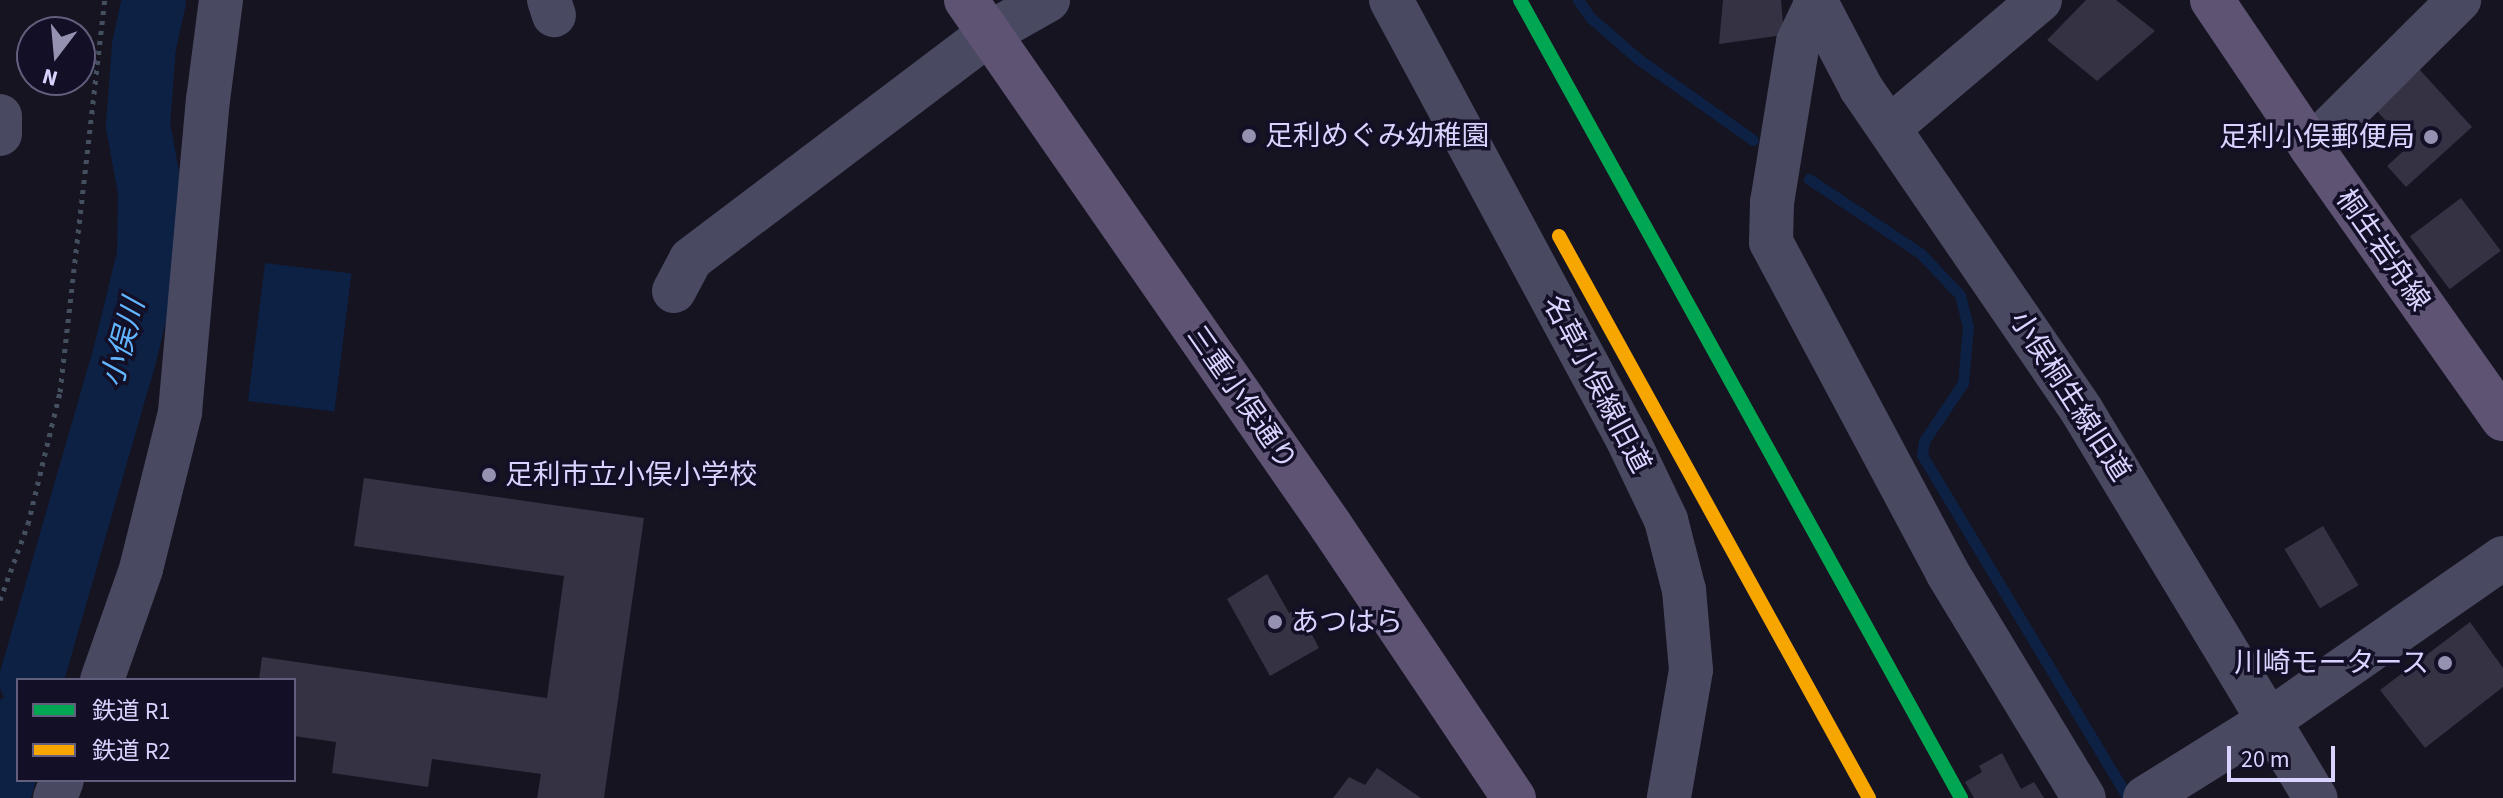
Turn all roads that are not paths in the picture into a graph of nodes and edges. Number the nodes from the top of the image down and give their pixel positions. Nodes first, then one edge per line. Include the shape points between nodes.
1 (221, 0) edge
2 (1048, 0) edge
3 (1391, 0) edge
4 (2040, 0) edge
5 (2212, 0) edge
6 (2459, 0) edge
7 (1816, 2) edge
8 (977, 17) edge
9 (0, 116) edge
10 (1889, 128) junction
11 (0, 134) edge
12 (2311, 147) junction
13 (674, 291) dead end
14 (2503, 419) edge
15 (2503, 558) edge
16 (103, 678) edge
17 (2270, 720) junction
18 (1514, 798) edge
19 (1669, 798) edge
20 (2084, 798) edge
21 (2145, 798) edge
22 (2315, 798) edge

1 - 16 street via 180,412 141,569
2 - 8 street
3 - 19 street, 名草小俣線旧道 via 1666,520 1684,590 1691,670
4 - 10 street
5 - 12 main road, 桐生岩舟線
6 - 12 street
7 - 10 street, 小俣桐生線旧道 via 1839,50
7 - 20 street via 1798,42 1772,202 1771,242 1947,572
8 - 13 street via 691,259
8 - 18 main road, 三重小俣通り
9 - 11 street
10 - 17 street, 小俣桐生線旧道 via 2082,411
12 - 14 main road, 桐生岩舟線
15 - 17 street
17 - 21 street
17 - 22 street, 小俣桐生線旧道

